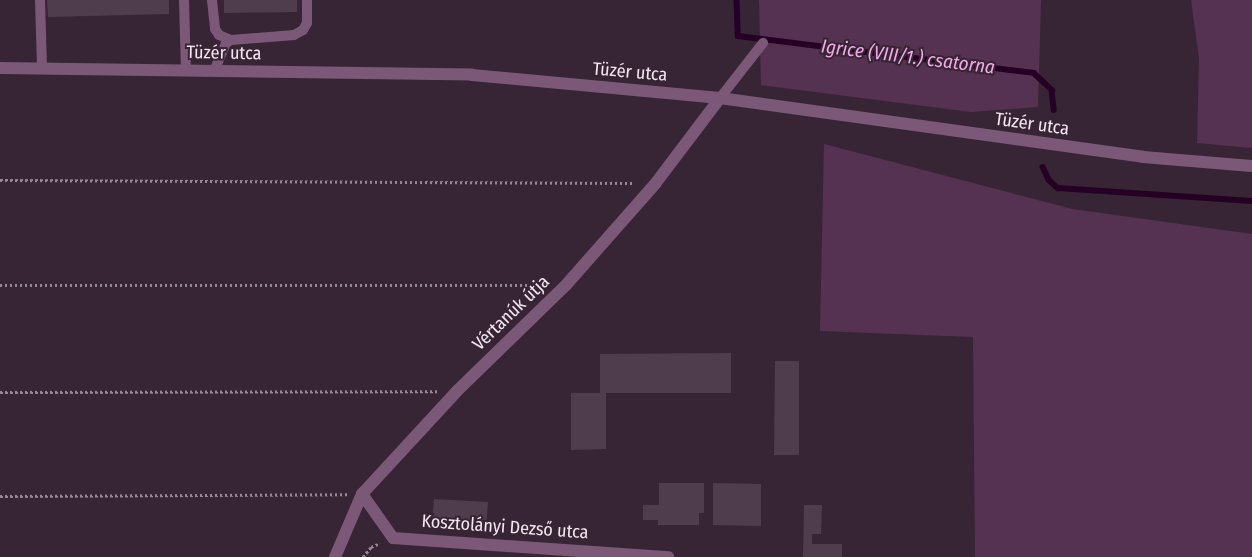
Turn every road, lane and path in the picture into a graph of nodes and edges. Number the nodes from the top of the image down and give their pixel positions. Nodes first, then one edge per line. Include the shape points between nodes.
1 (40, 0) edge
2 (184, 0) edge
3 (212, 0) edge
4 (307, 0) edge
5 (232, 40) junction
6 (763, 43) dead end
7 (0, 68) edge
8 (42, 69) junction
9 (186, 70) junction
10 (214, 70) junction
11 (720, 98) junction
12 (1252, 166) edge
13 (0, 180) edge
14 (655, 184) junction
15 (0, 285) edge
16 (566, 285) junction
17 (457, 390) junction
18 (0, 392) edge
19 (362, 494) junction
20 (0, 496) edge
21 (393, 538) junction
22 (335, 557) edge
23 (363, 557) edge
24 (668, 557) edge

1 - 8 lane
2 - 9 lane
3 - 5 lane via 215,29 219,35
4 - 5 lane via 307,23 294,35
5 - 10 lane via 226,42
6 - 11 lane
7 - 8 street, Tüzér utca
8 - 9 street, Tüzér utca
9 - 10 street, Tüzér utca
10 - 11 street, Tüzér utca via 472,75
11 - 12 street, Tüzér utca via 1142,157
11 - 14 street, Vértanúk útja
13 - 14 path
14 - 16 street, Vértanúk útja
15 - 16 path
16 - 17 street, Vértanúk útja
17 - 18 path
17 - 19 street, Vértanúk útja
19 - 20 path
19 - 21 street
19 - 22 street, Vértanúk útja
21 - 23 path via 371,547
21 - 24 street, Kosztolányi Dezső utca

